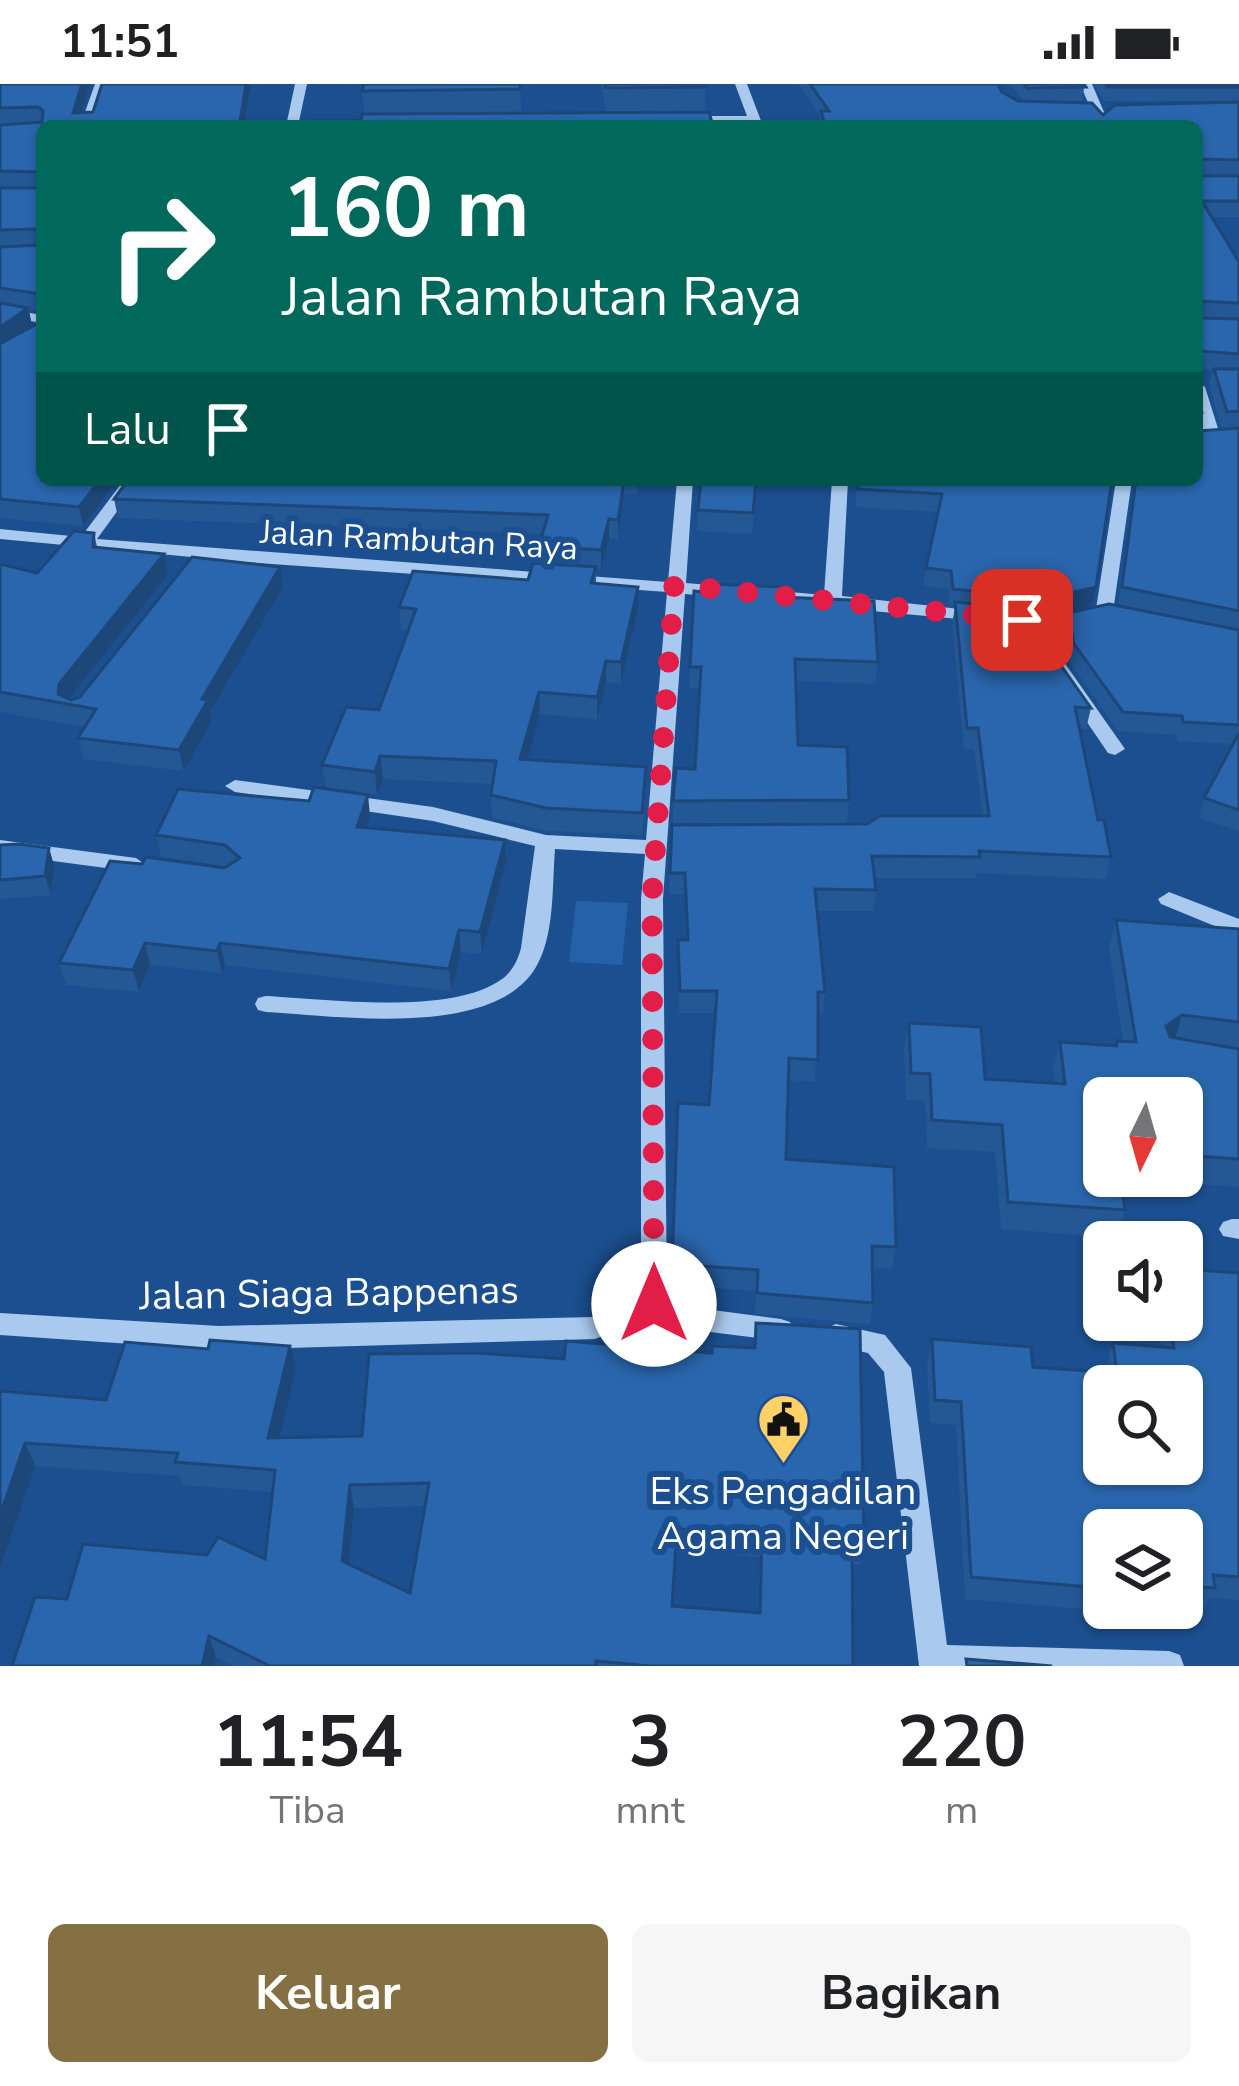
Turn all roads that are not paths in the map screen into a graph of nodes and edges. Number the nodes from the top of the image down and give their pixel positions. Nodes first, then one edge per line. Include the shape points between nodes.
1 (101, 84) edge
2 (301, 84) edge
3 (741, 84) edge
4 (1086, 84) edge
5 (1080, 111) edge
6 (1098, 112) junction
7 (1115, 112) edge
8 (88, 120) edge
9 (293, 120) edge
10 (755, 120) edge
11 (1101, 120) edge
12 (0, 312) edge
13 (36, 318) edge
14 (1203, 377) edge
15 (1219, 378) edge
16 (1203, 407) edge
17 (1212, 438) edge
18 (128, 486) edge
19 (684, 486) edge
20 (840, 486) edge
21 (1124, 486) edge
22 (0, 534) edge
23 (86, 544) junction
24 (198, 556) junction
25 (178, 582) edge
26 (674, 585) junction
27 (833, 598) junction
28 (1049, 622) junction
29 (1115, 749) dead end
30 (235, 786) dead end
31 (663, 839) junction
32 (546, 842) junction
33 (0, 848) edge
34 (158, 868) edge
35 (1169, 899) dead end
36 (1239, 928) edge
37 (266, 1004) dead end
38 (654, 1304) junction
39 (0, 1324) edge
40 (934, 1663) edge
41 (1168, 1666) edge

1 - 8 street
2 - 9 street
3 - 10 street
4 - 6 street
5 - 6 street
6 - 7 street
6 - 11 street
12 - 13 street
14 - 15 street
16 - 17 street
18 - 23 street
19 - 26 street
20 - 27 street
21 - 28 street, Jalan Rambutan Raya via 1114,615
22 - 23 street, Jalan Rambutan Raya
23 - 24 street, Jalan Rambutan Raya
24 - 25 street
24 - 26 street, Jalan Rambutan Raya
26 - 27 street, Jalan Rambutan Raya
26 - 31 street
27 - 28 street, Jalan Rambutan Raya
28 - 29 street via 1057,665
30 - 32 street via 433,814
31 - 32 street
31 - 38 street
32 - 37 street via 528,967 494,997 424,1008
33 - 34 street
35 - 36 street
38 - 39 street, Jalan Siaga Bappenas via 595,1328 219,1338
38 - 40 street via 709,1324 859,1337 885,1351 897,1368
40 - 41 street

